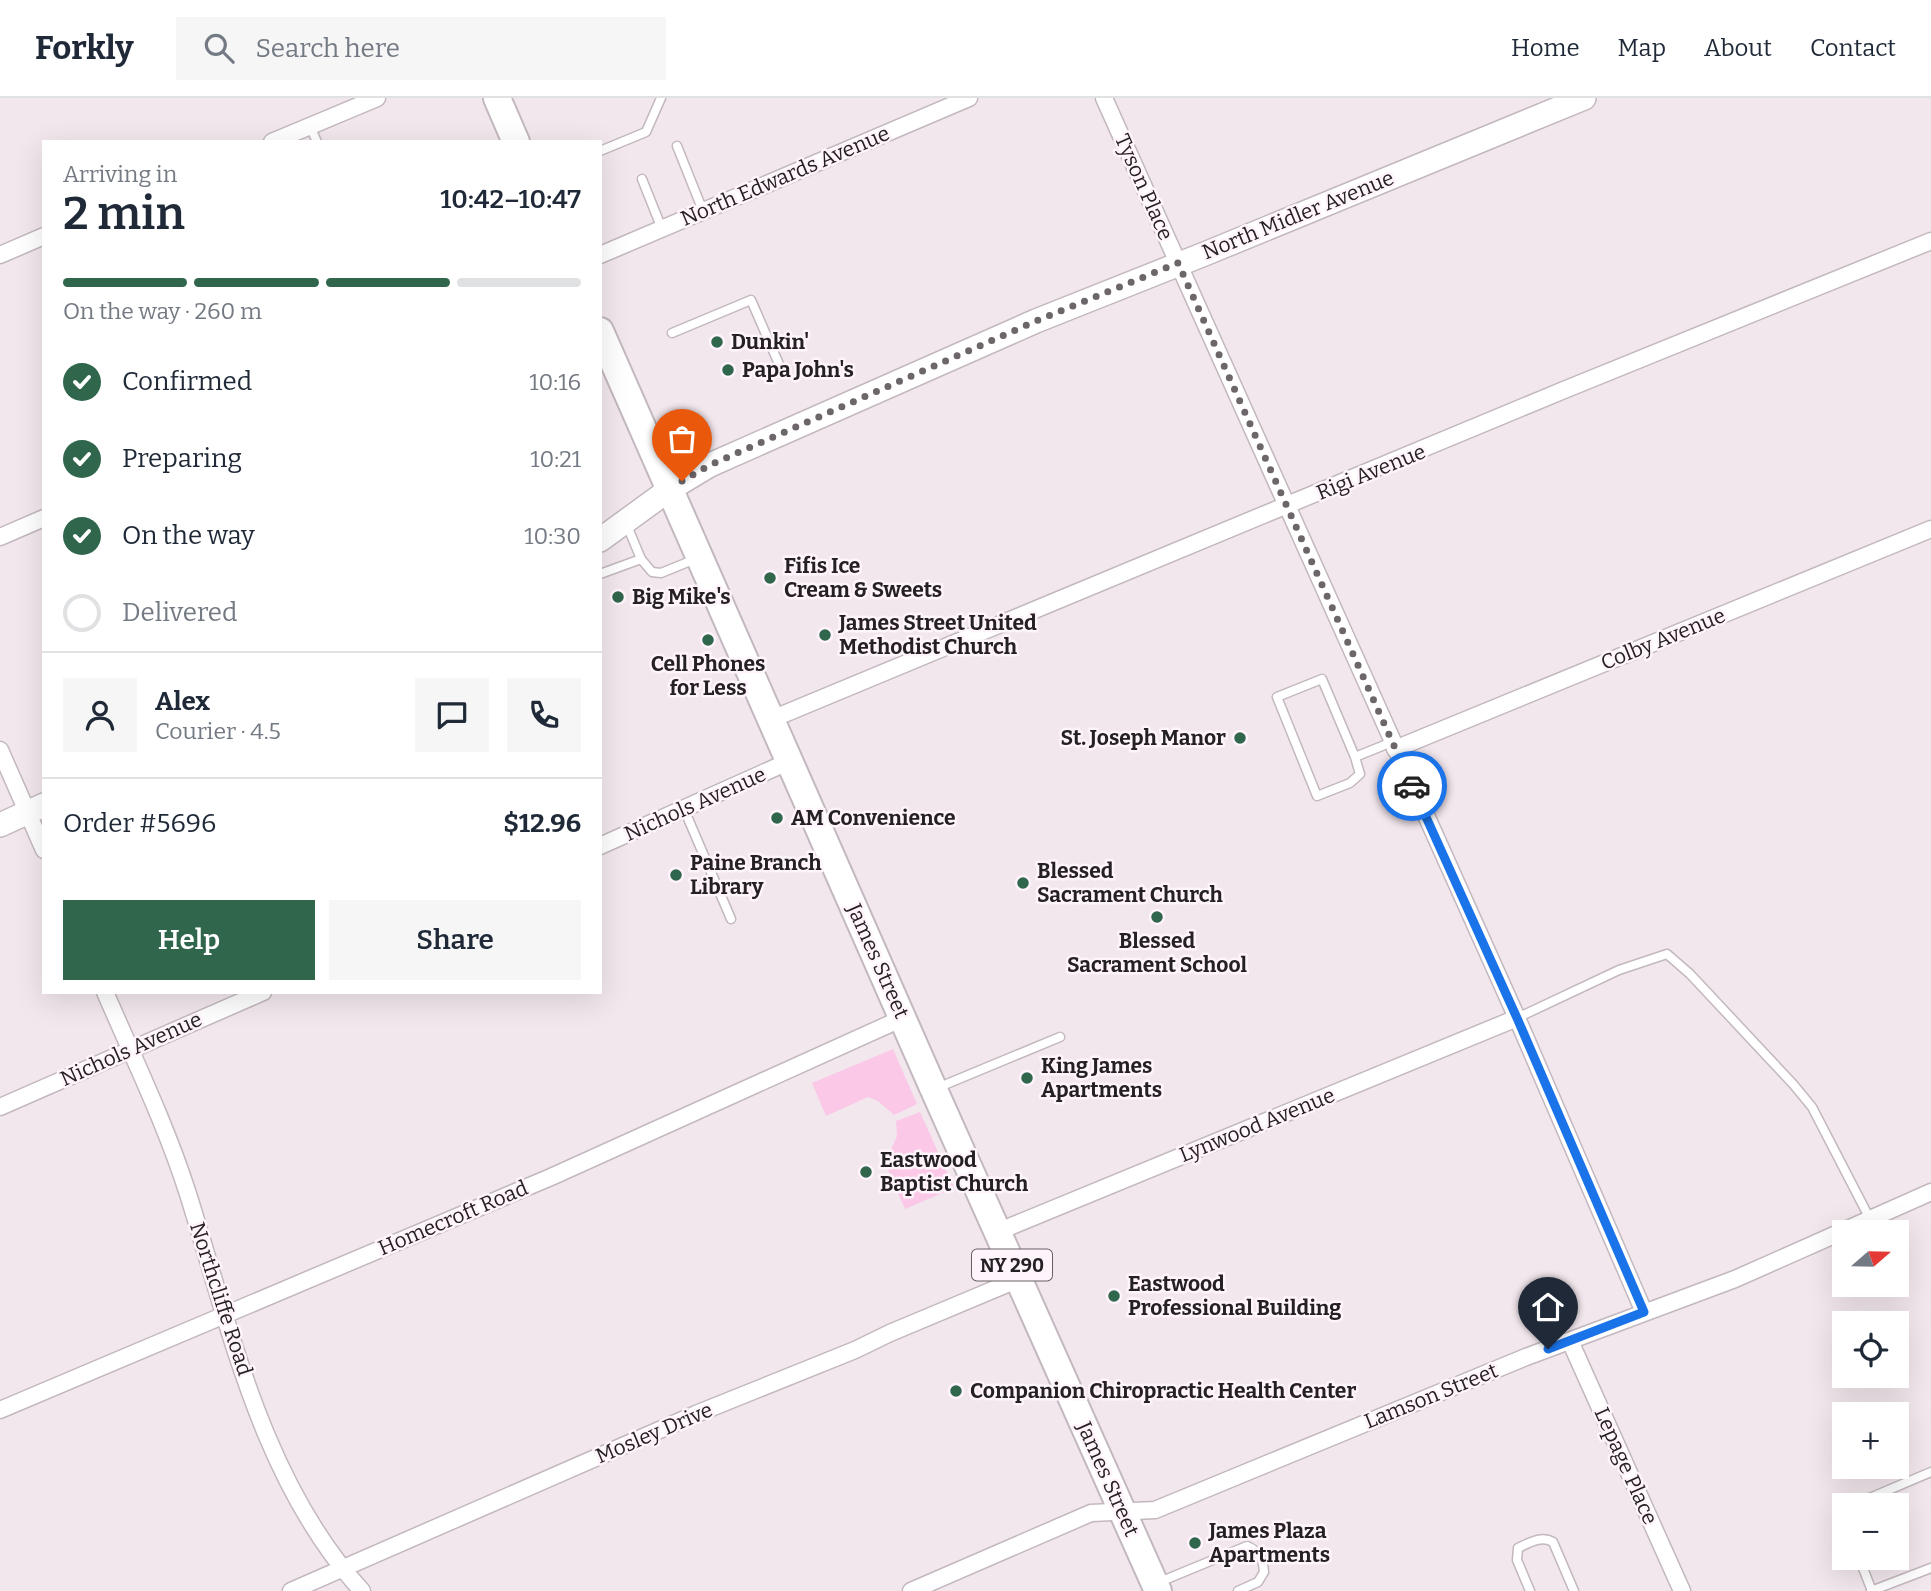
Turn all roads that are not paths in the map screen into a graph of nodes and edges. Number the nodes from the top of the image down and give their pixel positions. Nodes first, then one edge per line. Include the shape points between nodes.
1 (497, 98) edge
2 (661, 98) edge
3 (970, 98) edge
4 (1104, 98) edge
5 (1584, 98) edge
6 (375, 99) edge
7 (310, 126) junction
8 (277, 140) edge
9 (316, 140) edge
10 (515, 140) edge
11 (677, 146) dead end
12 (602, 150) edge
13 (642, 179) dead end
14 (703, 211) junction
15 (662, 229) junction
16 (42, 237) edge
17 (1931, 241) edge
18 (602, 254) edge
19 (0, 255) edge
20 (1178, 263) junction
21 (672, 333) dead end
22 (602, 336) edge
23 (782, 371) dead end
24 (670, 489) junction
25 (1287, 506) junction
26 (42, 519) edge
27 (625, 521) junction
28 (1931, 529) edge
29 (0, 537) edge
30 (602, 538) edge
31 (700, 557) junction
32 (641, 559) junction
33 (602, 574) edge
34 (772, 719) junction
35 (1394, 746) junction
36 (0, 750) edge
37 (1355, 757) junction
38 (790, 761) junction
39 (36, 809) edge
40 (684, 809) junction
41 (0, 825) edge
42 (42, 840) edge
43 (602, 845) edge
44 (731, 919) dead end
45 (106, 994) edge
46 (258, 994) edge
47 (903, 1018) junction
48 (1517, 1018) junction
49 (1060, 1037) dead end
50 (130, 1050) junction
51 (934, 1090) junction
52 (0, 1107) edge
53 (1931, 1192) edge
54 (1870, 1219) junction
55 (998, 1232) junction
56 (1019, 1279) junction
57 (1644, 1312) junction
58 (224, 1314) junction
59 (1570, 1341) junction
60 (0, 1410) edge
61 (1931, 1472) edge
62 (1881, 1493) edge
63 (1123, 1512) junction
64 (1931, 1568) edge
65 (342, 1569) junction
66 (1864, 1570) edge
67 (1156, 1588) edge
68 (291, 1591) edge
69 (362, 1591) edge
70 (911, 1591) edge
71 (1238, 1591) edge
72 (1530, 1591) edge
73 (1574, 1591) edge
74 (1682, 1591) edge
75 (1872, 1591) edge

1 - 10 main road
2 - 12 lane via 646,131
3 - 14 street, North Edwards Avenue
4 - 20 street, Tyson Place
5 - 20 main road, North Midler Avenue
6 - 7 street
7 - 8 street
7 - 9 lane
11 - 14 lane
13 - 15 lane
14 - 15 street, North Edwards Avenue
15 - 18 street, North Edwards Avenue
16 - 19 street
17 - 25 street, Rigi Avenue
20 - 24 main road, North Midler Avenue via 768,439
20 - 25 street, Tyson Place
21 - 23 lane via 751,300
22 - 24 main road, James Street / NY 290
24 - 27 main road, North Midler Avenue
24 - 31 main road, James Street / NY 290
25 - 34 street, Rigi Avenue
25 - 35 street, Tyson Place
26 - 29 street
27 - 30 main road, North Midler Avenue
27 - 32 lane
28 - 35 street, Colby Avenue
31 - 32 lane via 661,573 652,572
31 - 34 main road, James Street / NY 290
32 - 33 lane
34 - 38 main road, James Street / NY 290
35 - 37 lane
35 - 48 street, Tyson Place
36 - 39 street
37 - 37 lane via 1322,679 1277,697 1317,796 1360,774
38 - 40 street, Nichols Avenue
38 - 47 main road, James Street / NY 290
39 - 41 main road
39 - 42 street
40 - 43 street, Nichols Avenue
40 - 44 lane
45 - 50 street, Northcliffe Road
46 - 50 street, Nichols Avenue
47 - 51 main road, James Street / NY 290
47 - 58 street, Homecroft Road via 551,1177
48 - 54 lane via 1667,954 1812,1107
48 - 55 street, Lynwood Avenue
48 - 57 street, Tyson Place
49 - 51 lane
50 - 52 street, Nichols Avenue
50 - 58 street, Northcliffe Road via 187,1192
51 - 55 main road, James Street / NY 290
53 - 54 street, Lamson Street
54 - 57 street, Lamson Street via 1734,1279
55 - 56 main road, James Street / NY 290
56 - 63 main road, James Street / NY 290
56 - 65 street, Mosley Drive
57 - 59 street, Lamson Street
58 - 60 street, Homecroft Road
58 - 65 street, Northcliffe Road via 279,1461 309,1520
59 - 63 street, Lamson Street via 1155,1510
59 - 74 street, Lepage Place
61 - 62 lane
63 - 67 main road, James Street / NY 290
63 - 70 street, Lamson Street via 1091,1513
64 - 75 lane
65 - 68 street, Mosley Drive
65 - 69 street, Northcliffe Road
66 - 75 lane
67 - 71 lane via 1247,1546 1260,1555 1264,1572 1258,1582
72 - 73 lane via 1517,1560 1518,1548 1547,1539 1553,1542

